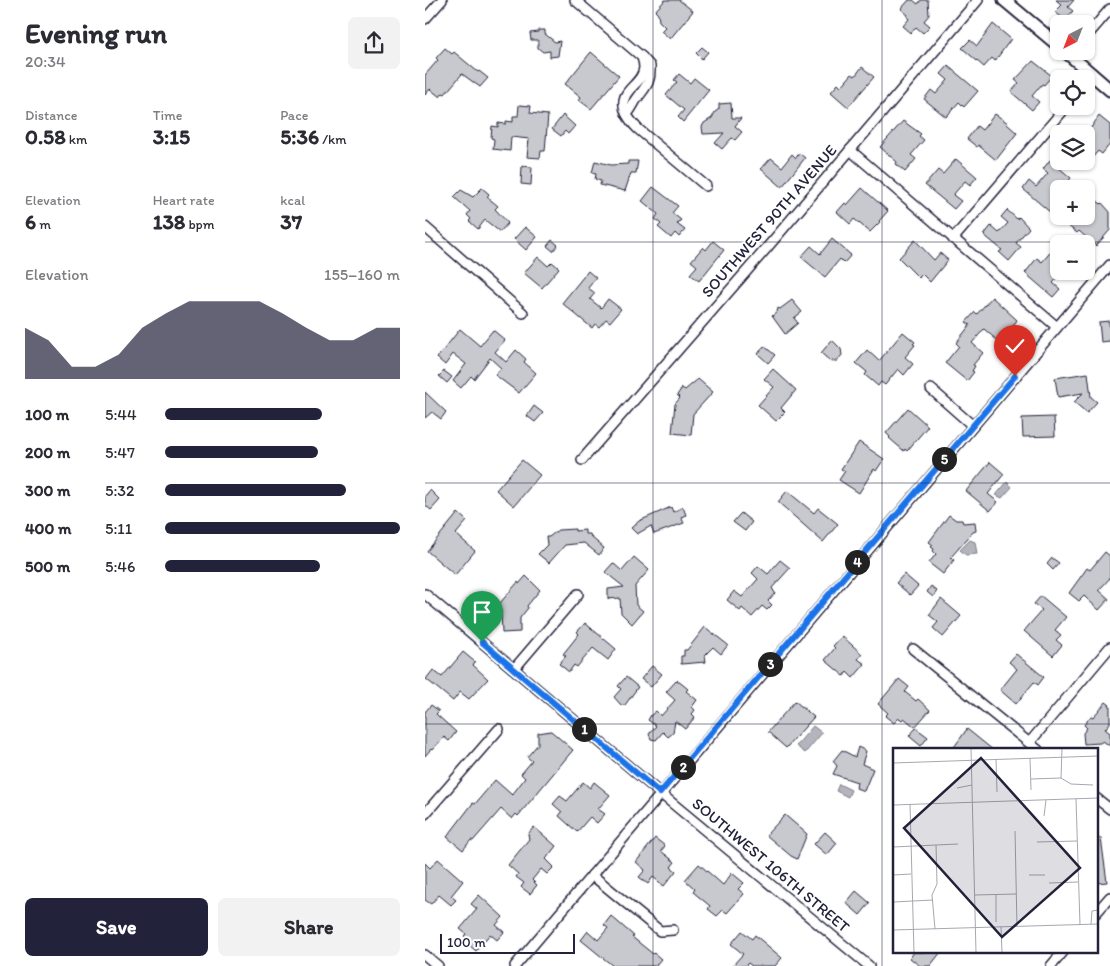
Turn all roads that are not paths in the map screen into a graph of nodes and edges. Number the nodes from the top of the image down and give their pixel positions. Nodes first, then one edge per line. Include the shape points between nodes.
1 (441, 0) edge
2 (575, 0) edge
3 (978, 0) edge
4 (1005, 0) edge
5 (1110, 9) edge
6 (425, 19) edge
7 (1095, 26) edge
8 (1050, 38) edge
9 (1078, 60) edge
10 (1110, 90) edge
11 (1059, 115) edge
12 (850, 150) junction
13 (706, 186) dead end
14 (425, 227) edge
15 (953, 239) junction
16 (1110, 265) edge
17 (523, 313) dead end
18 (1057, 327) junction
19 (931, 389) dead end
20 (973, 426) junction
21 (582, 460) dead end
22 (425, 594) edge
23 (578, 594) dead end
24 (1110, 647) edge
25 (913, 649) dead end
26 (514, 669) junction
27 (499, 729) dead end
28 (1029, 742) junction
29 (1036, 748) edge
30 (660, 793) junction
31 (1097, 799) edge
32 (1110, 809) edge
33 (425, 814) edge
34 (592, 876) junction
35 (1110, 897) edge
36 (1097, 912) edge
37 (673, 930) dead end
38 (1061, 954) edge
39 (425, 955) edge
40 (438, 966) edge
41 (515, 966) edge
42 (869, 966) edge
43 (1051, 966) edge

1 - 6 street
2 - 13 street via 650,66 649,81 627,114 638,129
3 - 12 street, SOUTHWEST 90TH AVENUE
4 - 8 main road
5 - 7 street
9 - 10 main road
11 - 15 street
12 - 15 street
12 - 21 street, SOUTHWEST 90TH AVENUE
14 - 17 street
15 - 18 street
16 - 18 street
18 - 20 street
19 - 20 street
20 - 30 street
22 - 26 street, SOUTHWEST 106TH STREET
23 - 26 street
24 - 28 street
25 - 28 street
26 - 30 street, SOUTHWEST 106TH STREET
27 - 33 street
28 - 29 street
30 - 34 street
30 - 42 street, SOUTHWEST 106TH STREET
31 - 32 street
34 - 37 street via 660,931
34 - 41 street
35 - 36 street
38 - 43 street
39 - 40 street

